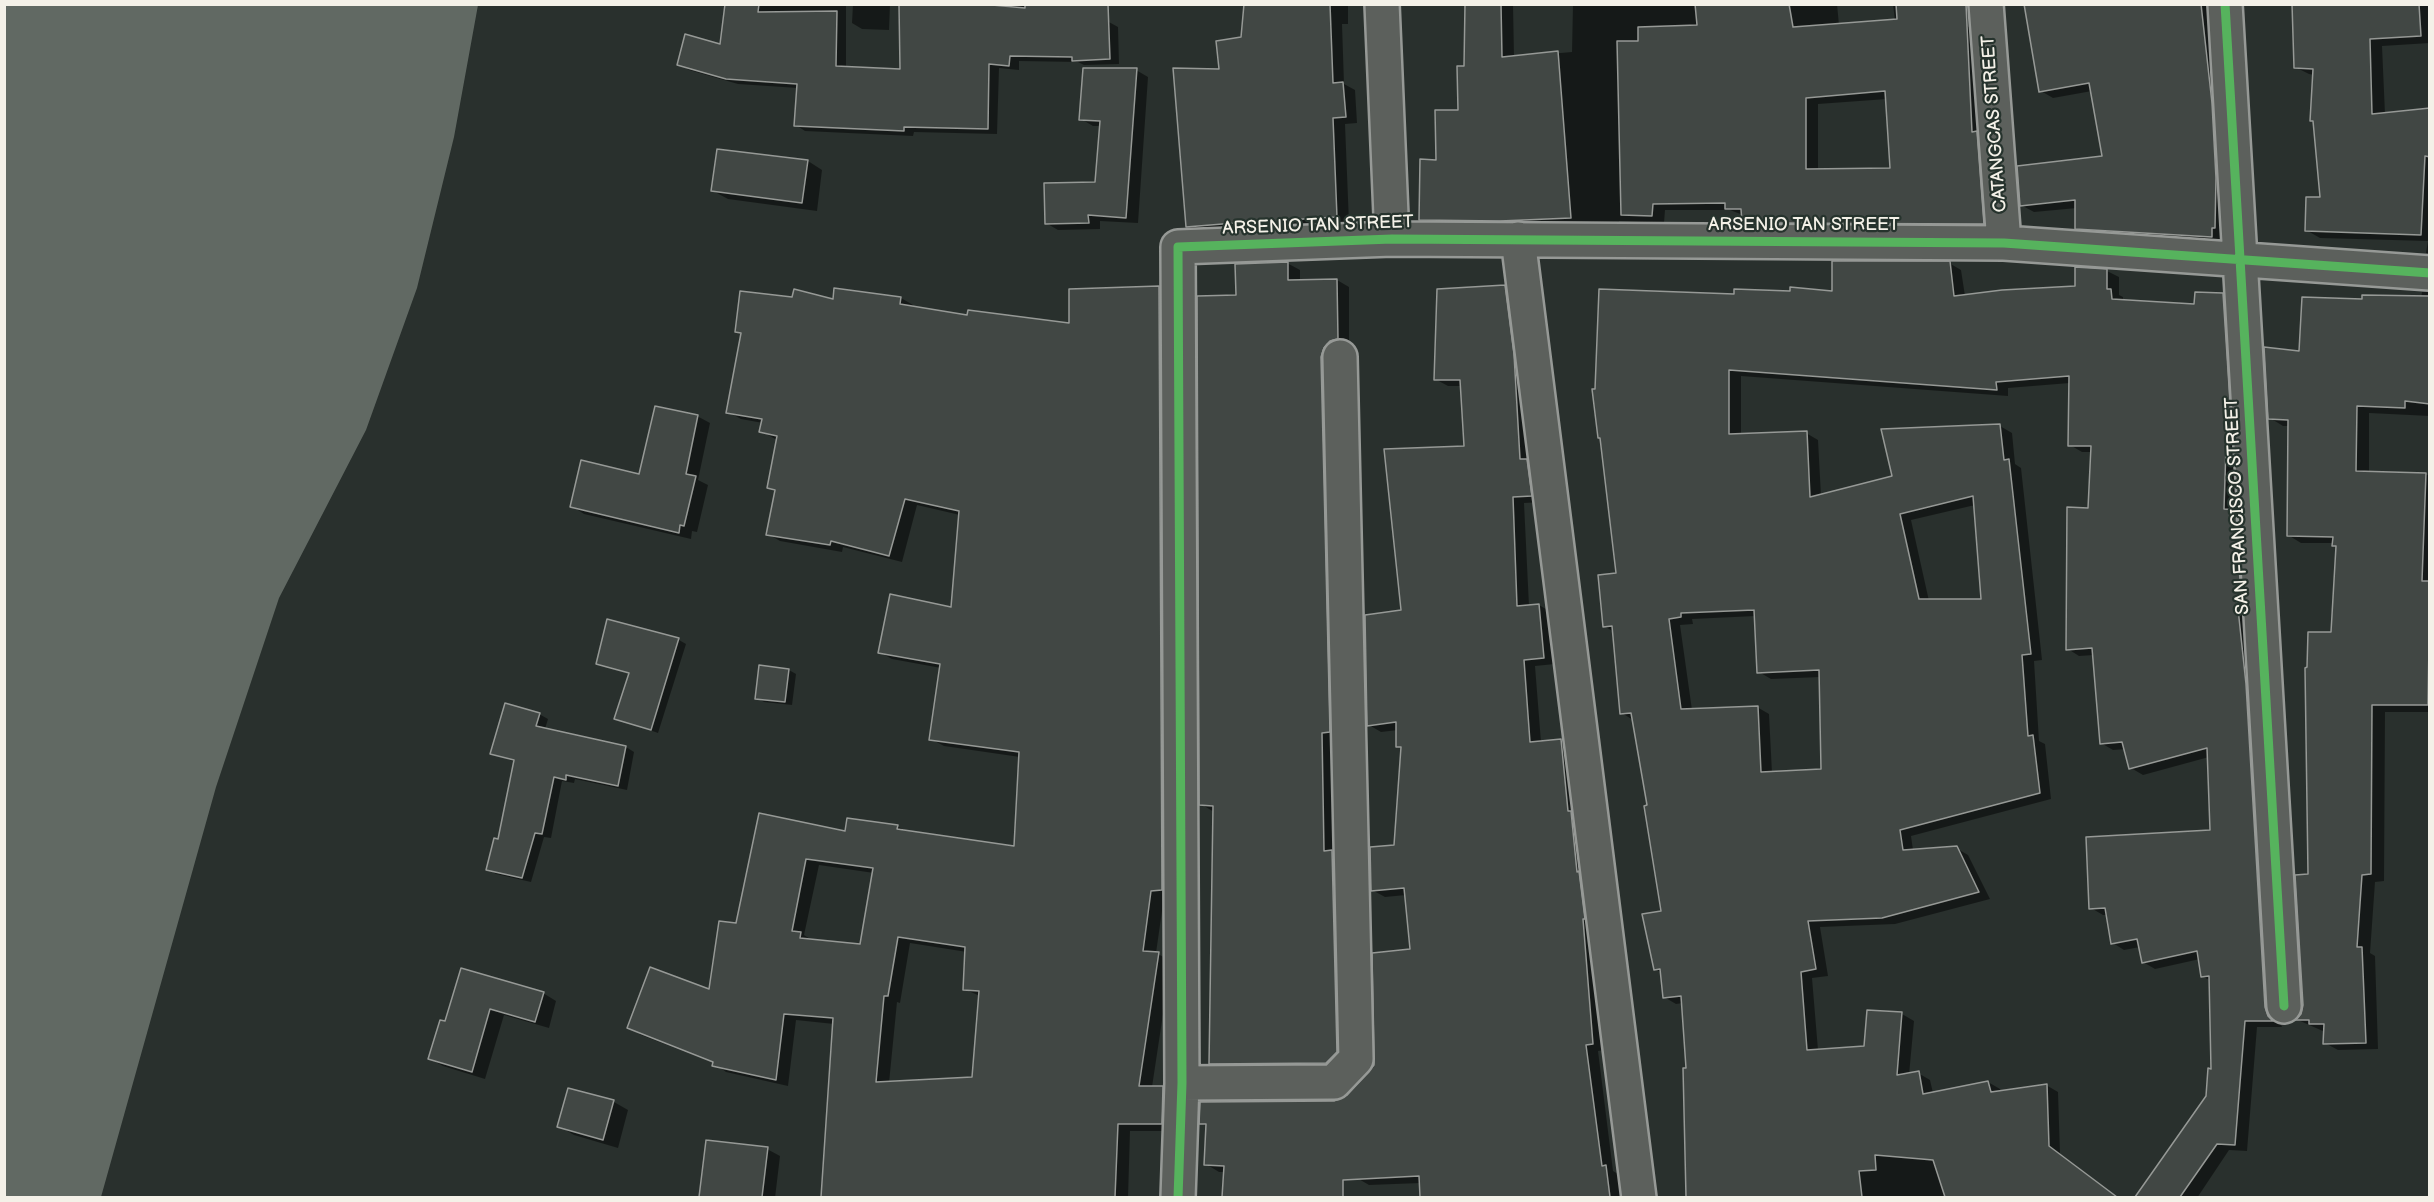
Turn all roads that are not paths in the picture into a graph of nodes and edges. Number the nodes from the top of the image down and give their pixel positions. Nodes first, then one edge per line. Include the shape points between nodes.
1 (1382, 4) edge
2 (1986, 4) edge
3 (2225, 4) edge
4 (1392, 239) junction
5 (1518, 239) junction
6 (2004, 243) junction
7 (2240, 260) junction
8 (2430, 273) edge
9 (1340, 357) dead end
10 (2284, 1006) dead end
11 (1182, 1083) junction
12 (1178, 1197) edge
13 (1639, 1197) edge

1 - 4 street
2 - 6 street, CATANGCAS STREET
3 - 7 street, SAN FRANCISCO STREET
4 - 5 street, ARSENIO TAN STREET
4 - 11 street, ARSENIO TAN STREET via 1178,247
5 - 6 street, ARSENIO TAN STREET
5 - 13 street
6 - 7 street, ARSENIO TAN STREET
7 - 8 street, ARSENIO TAN STREET
7 - 10 street, SAN FRANCISCO STREET
9 - 11 street via 1356,1059 1334,1082
11 - 12 street

